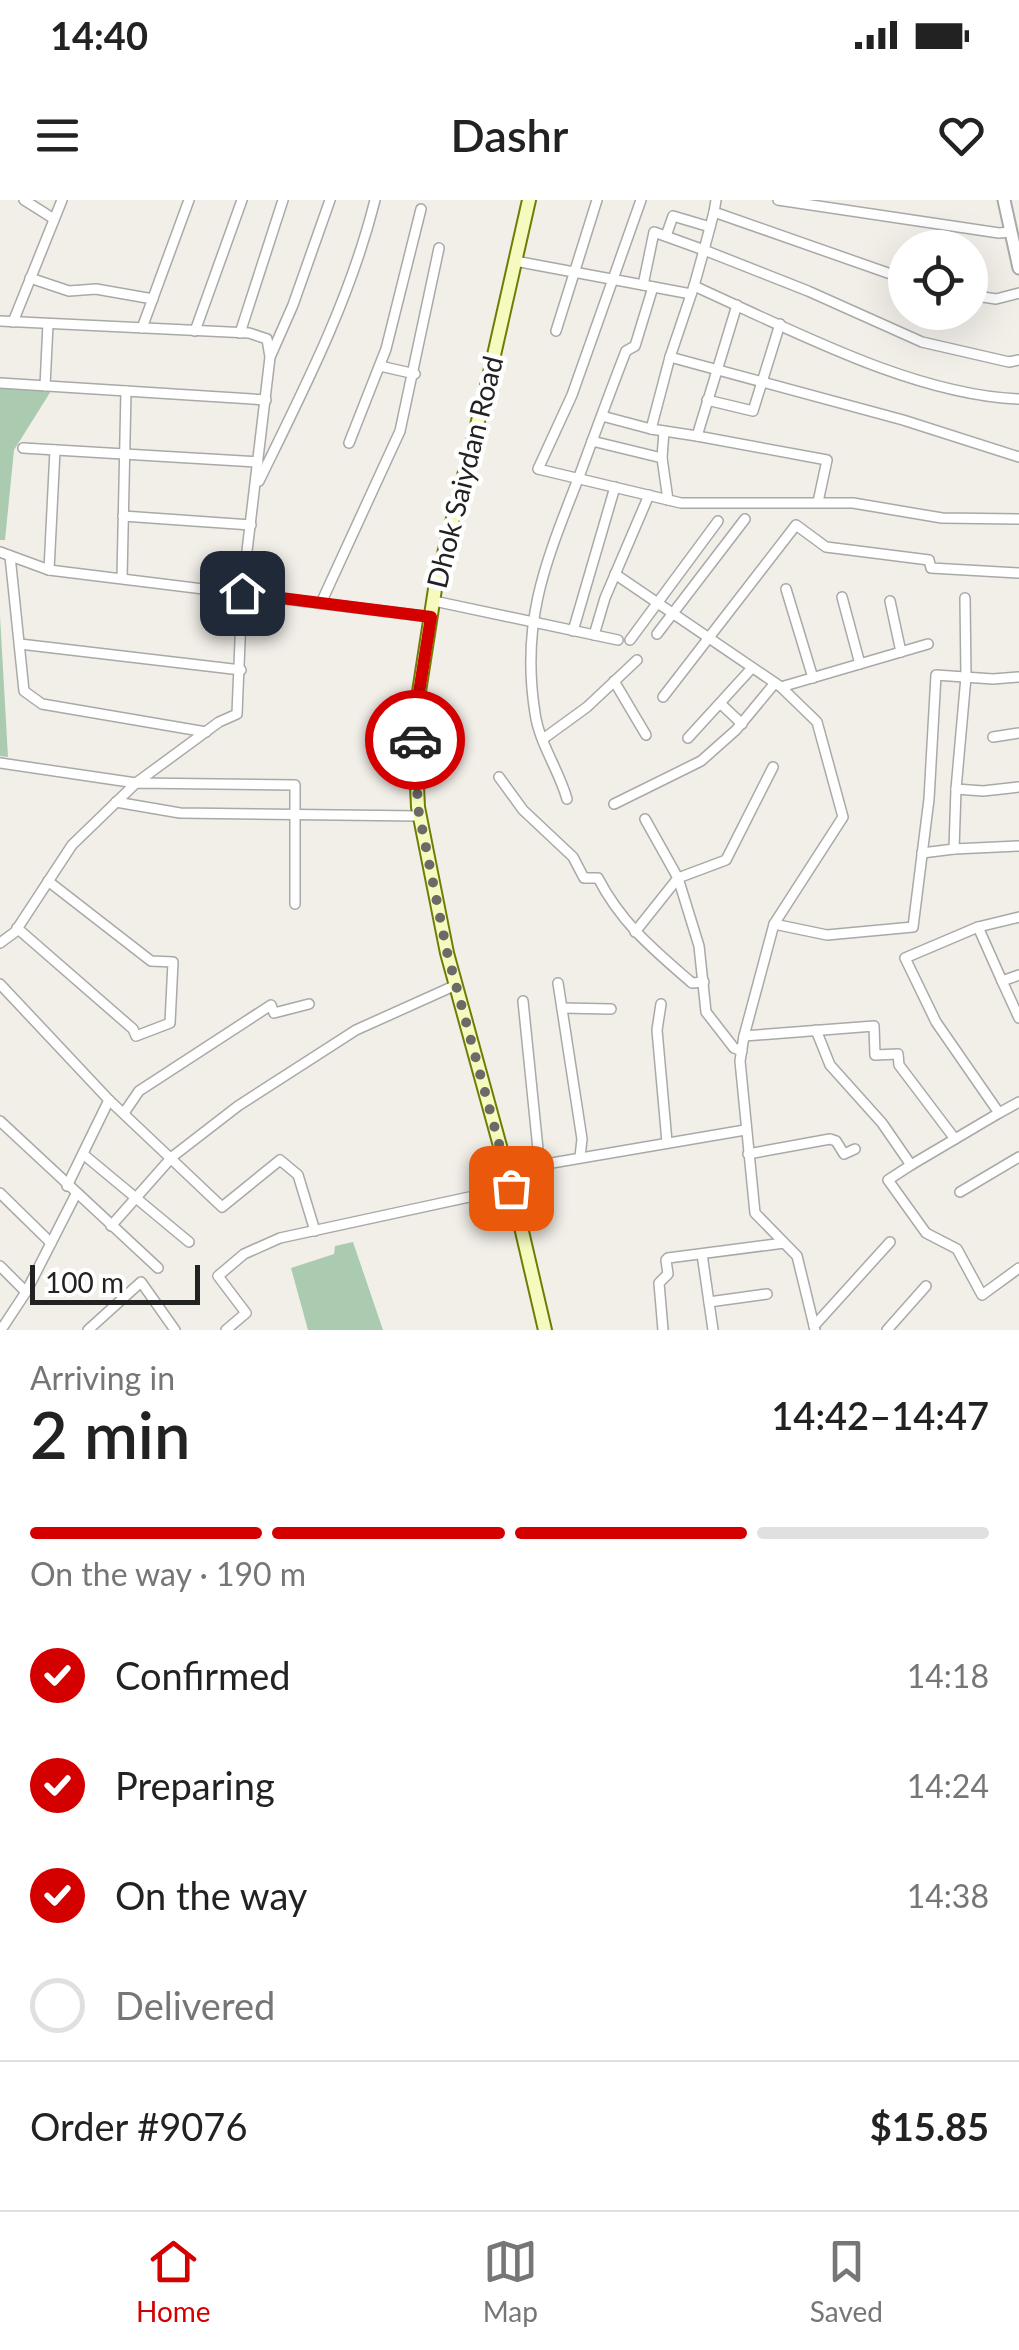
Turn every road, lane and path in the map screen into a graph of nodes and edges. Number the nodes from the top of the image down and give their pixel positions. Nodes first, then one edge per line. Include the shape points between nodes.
1 (24, 200) edge
2 (62, 200) edge
3 (190, 200) edge
4 (242, 200) edge
5 (283, 200) edge
6 (330, 200) edge
7 (529, 200) edge
8 (597, 200) edge
9 (641, 200) edge
10 (716, 200) edge
11 (778, 200) edge
12 (1004, 200) edge
13 (371, 201) edge
14 (422, 209) dead end
15 (714, 212) junction
16 (54, 219) junction
17 (710, 226) junction
18 (1014, 235) edge
19 (666, 236) junction
20 (439, 248) dead end
21 (704, 250) junction
22 (515, 261) junction
23 (1019, 268) edge
24 (573, 272) junction
25 (888, 273) edge
26 (30, 278) junction
27 (615, 280) junction
28 (648, 286) junction
29 (692, 290) junction
30 (1019, 293) edge
31 (988, 298) edge
32 (153, 299) junction
33 (737, 305) junction
34 (0, 321) edge
35 (13, 322) junction
36 (48, 324) junction
37 (780, 324) junction
38 (142, 328) junction
39 (556, 330) dead end
40 (195, 331) junction
41 (240, 333) junction
42 (270, 357) junction
43 (670, 357) junction
44 (1019, 360) edge
45 (380, 366) junction
46 (716, 370) junction
47 (415, 374) junction
48 (764, 382) junction
49 (0, 383) edge
50 (46, 386) junction
51 (126, 391) junction
52 (1019, 399) edge
53 (266, 400) junction
54 (707, 400) junction
55 (602, 416) junction
56 (651, 429) junction
57 (664, 431) junction
58 (697, 436) junction
59 (592, 442) junction
60 (350, 443) dead end
61 (23, 448) dead end
62 (55, 450) junction
63 (125, 454) junction
64 (1019, 457) edge
65 (662, 458) junction
66 (258, 462) junction
67 (578, 478) junction
68 (614, 487) junction
69 (256, 488) junction
70 (649, 495) junction
71 (668, 500) junction
72 (818, 502) junction
73 (124, 516) junction
74 (746, 519) dead end
75 (1019, 519) edge
76 (718, 522) dead end
77 (250, 525) junction
78 (5, 553) edge
79 (49, 570) junction
80 (1019, 573) edge
81 (615, 574) junction
82 (122, 578) junction
83 (786, 589) dead end
84 (242, 593) junction
85 (842, 596) dead end
86 (966, 598) dead end
87 (434, 600) junction
88 (890, 602) dead end
89 (321, 603) junction
90 (655, 603) junction
91 (671, 614) junction
92 (431, 617) junction
93 (535, 623) junction
94 (573, 631) junction
95 (658, 634) dead end
96 (594, 635) junction
97 (618, 640) dead end
98 (630, 640) dead end
99 (708, 640) junction
100 (20, 644) junction
101 (928, 644) dead end
102 (901, 652) junction
103 (637, 660) dead end
104 (860, 664) junction
105 (751, 669) junction
106 (241, 670) junction
107 (1019, 677) edge
108 (813, 678) junction
109 (966, 678) junction
110 (614, 681) junction
111 (778, 685) junction
112 (663, 698) dead end
113 (722, 704) junction
114 (742, 724) junction
115 (206, 732) junction
116 (1019, 733) edge
117 (646, 735) dead end
118 (994, 737) dead end
119 (543, 738) junction
120 (688, 738) dead end
121 (0, 762) edge
122 (773, 767) dead end
123 (499, 777) dead end
124 (136, 783) junction
125 (1019, 787) edge
126 (956, 788) junction
127 (566, 800) dead end
128 (116, 802) junction
129 (614, 804) dead end
130 (297, 815) junction
131 (420, 816) junction
132 (645, 819) dead end
133 (1019, 846) edge
134 (954, 849) junction
135 (922, 852) junction
136 (678, 878) junction
137 (48, 881) junction
138 (295, 904) dead end
139 (1019, 917) edge
140 (774, 924) junction
141 (978, 927) junction
142 (17, 928) junction
143 (635, 932) junction
144 (3, 939) edge
145 (1019, 975) edge
146 (1002, 981) junction
147 (704, 982) junction
148 (0, 984) edge
149 (558, 984) dead end
150 (456, 985) junction
151 (523, 1002) dead end
152 (309, 1004) dead end
153 (661, 1004) dead end
154 (562, 1008) junction
155 (611, 1009) dead end
156 (1019, 1018) edge
157 (816, 1030) junction
158 (744, 1036) junction
159 (742, 1051) junction
160 (110, 1100) junction
161 (1019, 1102) edge
162 (999, 1112) junction
163 (124, 1114) junction
164 (0, 1121) edge
165 (745, 1130) junction
166 (955, 1139) junction
167 (667, 1142) junction
168 (855, 1149) dead end
169 (83, 1154) junction
170 (748, 1154) junction
171 (172, 1157) junction
172 (1019, 1157) edge
173 (580, 1158) junction
174 (912, 1166) junction
175 (540, 1169) junction
176 (67, 1186) junction
177 (960, 1192) dead end
178 (0, 1193) edge
179 (512, 1193) junction
180 (76, 1194) junction
181 (137, 1196) junction
182 (111, 1226) junction
183 (315, 1230) junction
184 (189, 1242) dead end
185 (890, 1242) dead end
186 (51, 1243) junction
187 (784, 1244) junction
188 (702, 1254) junction
189 (0, 1266) edge
190 (158, 1268) dead end
191 (1019, 1268) edge
192 (926, 1286) dead end
193 (26, 1292) junction
194 (767, 1294) dead end
195 (710, 1302) junction
196 (95, 1328) edge
197 (815, 1328) edge
198 (0, 1330) edge
199 (175, 1330) edge
200 (226, 1330) edge
201 (545, 1330) edge
202 (663, 1330) edge
203 (714, 1330) edge
204 (888, 1330) edge

1 - 16 street
2 - 16 street
3 - 32 street
4 - 40 street
5 - 41 street
6 - 42 street
7 - 22 main road, Dhok Saiydan Road
8 - 24 street
9 - 27 street
10 - 15 street
11 - 18 street
12 - 18 street
13 - 69 street via 354,276
14 - 45 street
15 - 17 street
15 - 25 street
16 - 26 street
17 - 19 street via 673,216
17 - 21 street
18 - 23 street
19 - 21 street
19 - 28 street via 654,232
20 - 47 street
21 - 29 street
21 - 44 street via 922,342
22 - 24 street
22 - 87 main road, Dhok Saiydan Road
24 - 27 street
24 - 39 street
26 - 32 street via 69,291
26 - 35 street
27 - 28 street
27 - 67 street via 538,468
28 - 29 street
28 - 55 street via 635,346 626,352
29 - 33 street
29 - 43 street
30 - 31 street
32 - 38 street
33 - 37 street
33 - 46 street
34 - 35 street
35 - 36 street
36 - 38 street
36 - 50 street
37 - 48 street
37 - 52 street via 899,374 984,398
38 - 40 street
40 - 41 street
41 - 42 street via 267,339
42 - 53 street
43 - 46 street
43 - 56 street
45 - 47 street
45 - 60 street
46 - 48 street
46 - 54 street
47 - 89 street via 400,432
48 - 54 street via 753,411
48 - 64 street
49 - 50 street
50 - 51 street
51 - 53 street
51 - 63 street
53 - 66 street
54 - 58 street
55 - 56 street
55 - 59 street
56 - 57 street
57 - 58 street
57 - 65 street
58 - 72 street via 827,460
59 - 65 street
59 - 67 street
61 - 62 street
62 - 63 street
62 - 79 street
63 - 66 street
63 - 73 street
65 - 71 street
66 - 69 street
67 - 68 street
67 - 93 street via 548,552
68 - 70 street
68 - 94 street
69 - 77 street
70 - 71 street
70 - 81 street
71 - 72 street
72 - 75 street via 942,518
73 - 77 street
73 - 82 street
74 - 91 street
76 - 90 street
77 - 84 street
78 - 79 street
78 - 100 street
79 - 82 street
80 - 99 street via 931,568 929,560 826,547 796,526
81 - 90 street
81 - 96 street
82 - 84 street
83 - 108 street
84 - 89 street
84 - 106 street
85 - 104 street
86 - 109 street
87 - 92 main road, Dhok Saiydan Road
87 - 93 street
88 - 102 street
89 - 92 street
90 - 91 street
90 - 98 street
91 - 95 street
91 - 99 street
92 - 131 main road, Dhok Saiydan Road via 414,724
93 - 94 street
93 - 119 street via 529,667
94 - 96 street
96 - 97 street
99 - 105 street
99 - 112 street
100 - 106 street
100 - 115 street via 24,691 42,704
101 - 102 street
102 - 104 street
103 - 110 street
104 - 108 street
105 - 111 street
105 - 113 street
106 - 115 street via 238,714
107 - 109 street
108 - 111 street
109 - 126 street
109 - 135 street via 936,675
110 - 117 street
110 - 119 street
111 - 114 street
111 - 140 street via 817,722 843,817
113 - 114 street
113 - 120 street
114 - 129 street via 701,761
115 - 124 street
116 - 118 street
119 - 127 street
121 - 124 street
122 - 136 street via 726,860
123 - 143 street via 584,878 598,878
124 - 128 street
124 - 130 street via 296,784
125 - 126 street
126 - 134 street
128 - 130 street via 180,813
128 - 137 street via 72,845
130 - 131 street
130 - 138 street
131 - 150 main road, Dhok Saiydan Road
132 - 136 street
133 - 134 street
134 - 135 street
135 - 140 street via 913,928 827,935
136 - 143 street
136 - 147 street
137 - 142 street
137 - 142 street via 151,961 174,962 170,1022 136,1036
139 - 141 street
140 - 158 street
141 - 146 street
141 - 162 street via 904,958 936,1022
142 - 144 street
143 - 147 street via 692,983
145 - 146 street
146 - 156 street
147 - 159 street via 709,1018
148 - 160 street
149 - 154 street
150 - 171 street via 356,1030
150 - 179 main road, Dhok Saiydan Road
151 - 175 street
152 - 163 street via 274,1013 271,1006 140,1091
153 - 167 street via 656,1030
154 - 155 street
154 - 173 street
157 - 158 street
157 - 166 street via 874,1026 874,1055 898,1054 899,1065
157 - 174 street via 830,1065
158 - 159 street
159 - 165 street
160 - 163 street
160 - 169 street
161 - 162 street
162 - 166 street
163 - 171 street
164 - 176 street
165 - 167 street
165 - 170 street
166 - 174 street
167 - 173 street
168 - 170 street via 844,1154 830,1139
169 - 176 street
169 - 181 street
170 - 187 street via 755,1213
171 - 181 street
171 - 183 street via 222,1207 280,1160 298,1175
172 - 177 street
173 - 175 street
174 - 191 street via 888,1180 926,1233 957,1249 982,1296
175 - 179 street via 529,1190
176 - 180 street
178 - 186 street
179 - 183 street
179 - 201 main road, Dhok Saiydan Road
180 - 182 street
180 - 186 street
181 - 182 street
181 - 184 street
182 - 190 street
183 - 200 street via 244,1254 218,1276 246,1313
185 - 197 street
186 - 193 street
187 - 188 street
187 - 197 street via 797,1256
188 - 195 street
188 - 202 street via 666,1260 668,1274 659,1283
189 - 193 street
192 - 204 street
193 - 198 street
194 - 195 street
195 - 203 street
196 - 199 street via 141,1282

